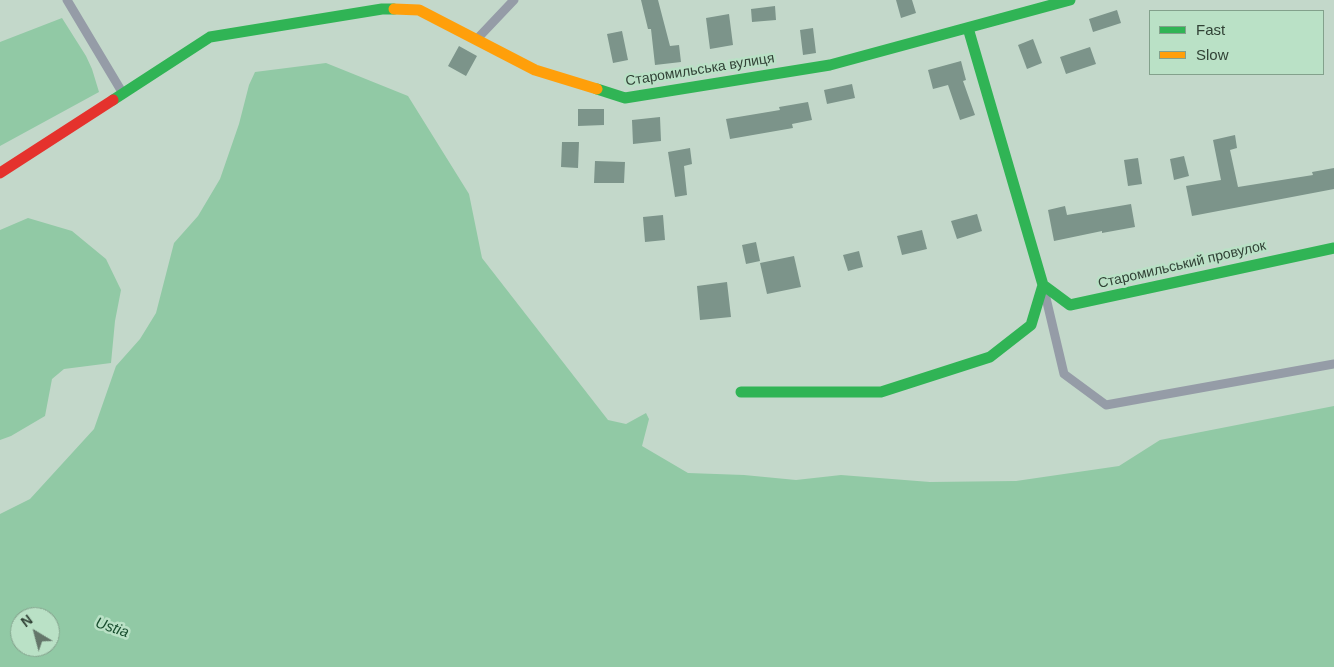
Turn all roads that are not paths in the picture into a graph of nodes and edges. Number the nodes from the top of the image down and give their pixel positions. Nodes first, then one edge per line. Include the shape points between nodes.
1 (67, 0) edge
2 (514, 0) edge
3 (1070, 0) edge
4 (968, 28) junction
5 (477, 39) junction
6 (123, 93) junction
7 (0, 172) edge
8 (1334, 248) edge
9 (1043, 286) junction
10 (1334, 364) edge
11 (741, 392) dead end

1 - 6 lane
2 - 5 lane
3 - 4 street, Старомильська вулиця
4 - 5 street, Старомильська вулиця via 830,65 625,98 535,70
4 - 9 street
5 - 6 street, Старомильська вулиця via 419,10 382,9 210,37
6 - 7 street, Старомильська вулиця
8 - 9 street, Старомильський провулок via 1070,305
9 - 10 lane via 1064,374 1106,406
9 - 11 street via 1031,325 990,356 881,392

